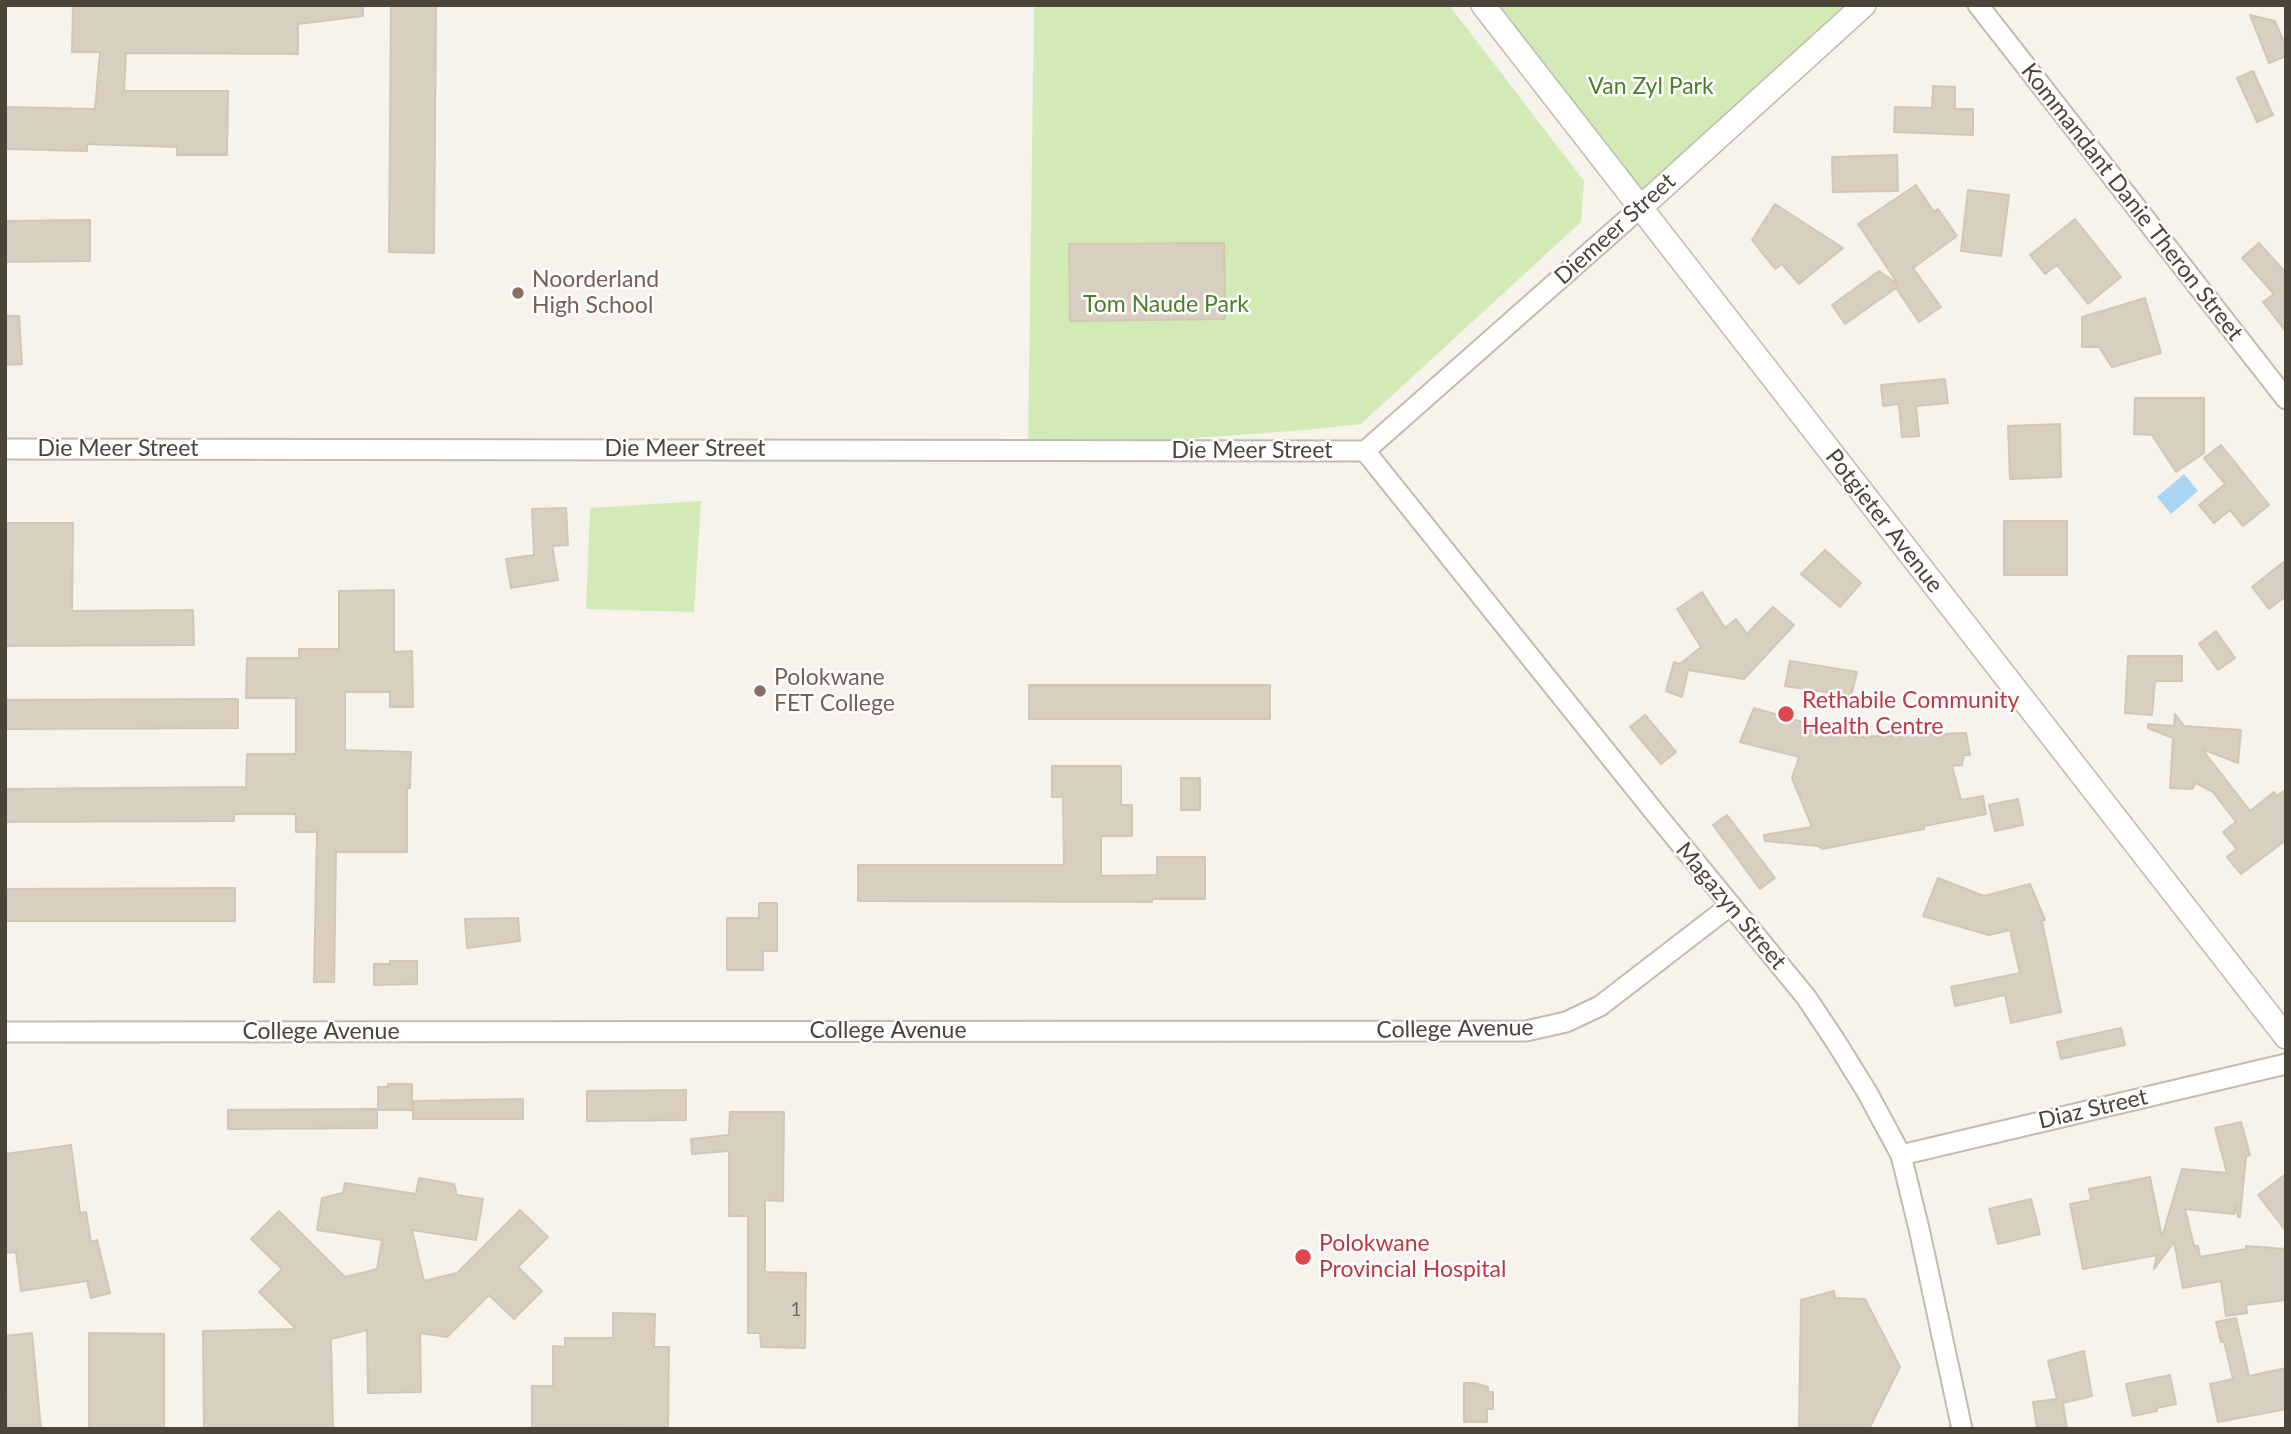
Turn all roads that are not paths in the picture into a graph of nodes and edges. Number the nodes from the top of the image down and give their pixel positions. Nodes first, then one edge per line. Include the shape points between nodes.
1 (1483, 5) edge
2 (1864, 5) edge
3 (1978, 5) edge
4 (1640, 208) junction
5 (2286, 400) edge
6 (5, 449) edge
7 (1365, 451) junction
8 (1731, 905) junction
9 (5, 1032) edge
10 (2286, 1037) edge
11 (2286, 1064) edge
12 (1901, 1155) junction
13 (1962, 1429) edge

1 - 4 street, Potgieter Avenue
2 - 4 street, Diemeer Street
3 - 5 street, Kommandant Danie Theron Street
4 - 7 street, Diemeer Street
4 - 10 street, Potgieter Avenue
6 - 7 street, Die Meer Street
7 - 8 street, Magazyn Street
8 - 9 street, College Avenue via 1600,1006 1526,1031
8 - 12 street, Magazyn Street via 1806,997
11 - 12 street, Diaz Street
12 - 13 street, Magazyn Street

